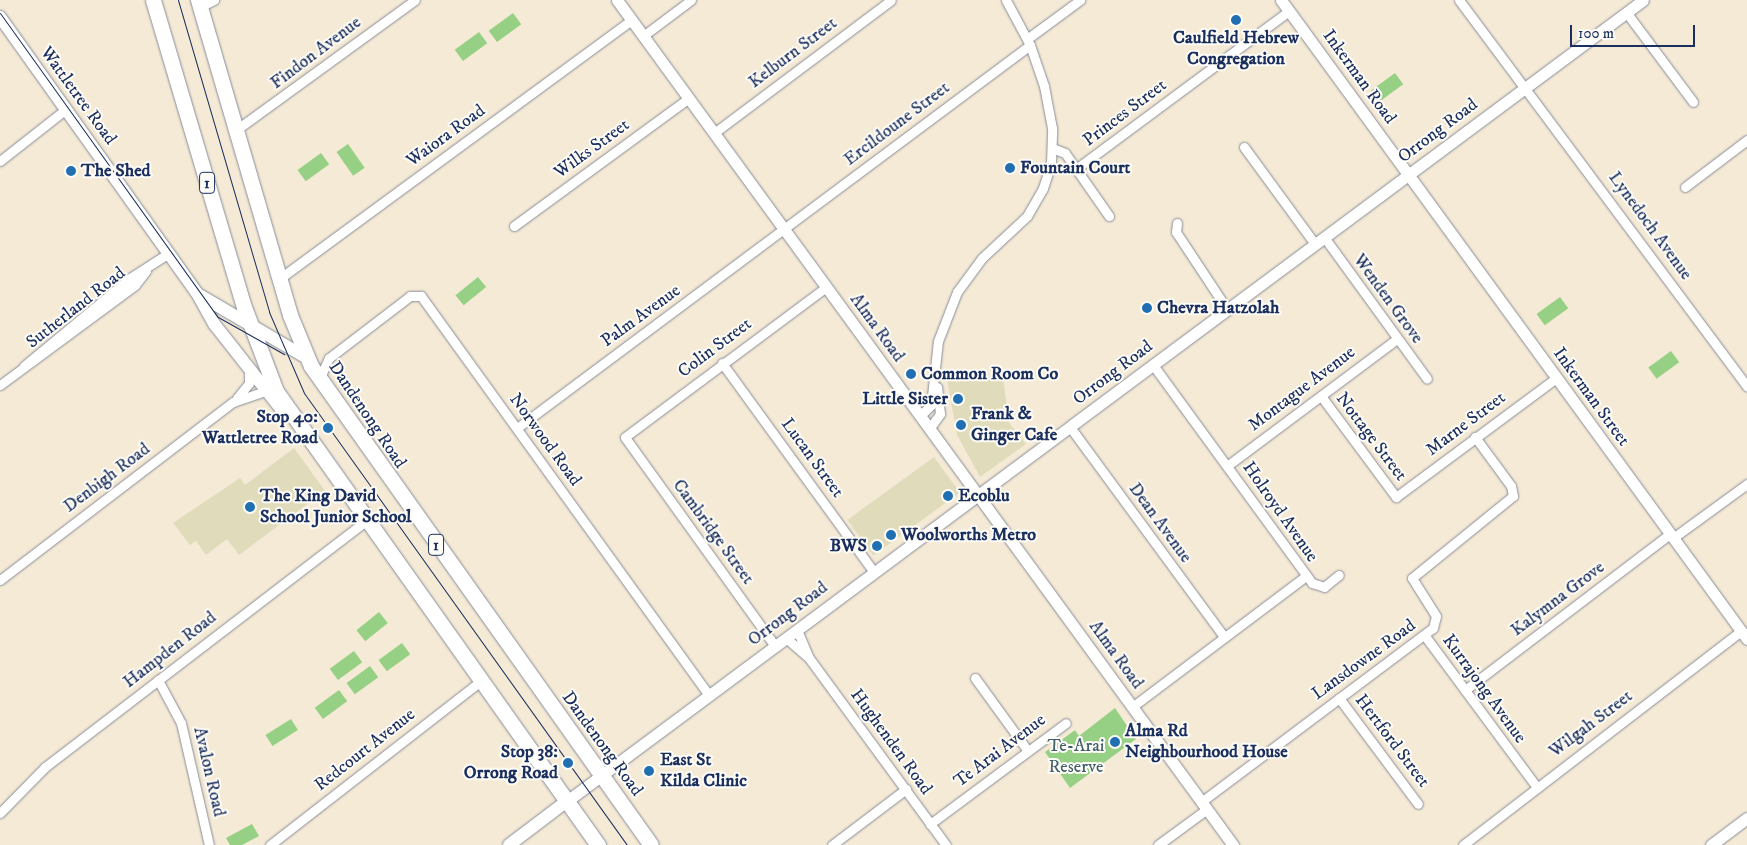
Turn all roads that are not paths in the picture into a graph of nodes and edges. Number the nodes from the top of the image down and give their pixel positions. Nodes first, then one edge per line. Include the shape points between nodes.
1 (153, 0) edge
2 (214, 0) edge
3 (415, 0) edge
4 (617, 0) edge
5 (690, 0) edge
6 (891, 0) edge
7 (1080, 0) edge
8 (1281, 0) edge
9 (1459, 0) edge
10 (1642, 0) edge
11 (1008, 2) edge
12 (199, 3) edge
13 (1289, 11) junction
14 (1626, 12) junction
15 (0, 17) edge
16 (632, 20) junction
17 (643, 36) junction
18 (1029, 42) junction
19 (1525, 87) junction
20 (689, 98) junction
21 (1693, 102) dead end
22 (66, 109) junction
23 (236, 130) junction
24 (714, 133) junction
25 (1747, 140) edge
26 (1244, 147) dead end
27 (1052, 148) junction
28 (0, 161) edge
29 (1076, 169) junction
30 (1408, 175) junction
31 (1685, 186) dead end
32 (1110, 216) dead end
33 (1177, 223) dead end
34 (514, 226) dead end
35 (784, 230) junction
36 (1320, 241) junction
37 (169, 253) junction
38 (280, 279) junction
39 (826, 287) junction
40 (197, 293) junction
41 (1227, 309) junction
42 (249, 324) junction
43 (1397, 339) junction
44 (329, 358) junction
45 (307, 359) junction
46 (722, 363) junction
47 (247, 364) junction
48 (1153, 365) junction
49 (935, 376) junction
50 (1556, 378) junction
51 (1427, 379) dead end
52 (319, 380) junction
53 (0, 385) edge
54 (1747, 386) edge
55 (265, 391) junction
56 (1321, 396) junction
57 (233, 402) junction
58 (920, 416) junction
59 (297, 427) junction
60 (1070, 427) junction
61 (517, 428) junction
62 (929, 429) junction
63 (625, 437) joint
64 (1475, 437) junction
65 (1227, 466) junction
66 (1747, 484) edge
67 (978, 495) junction
68 (1396, 497) joint
69 (366, 521) junction
70 (1672, 536) junction
71 (874, 572) junction
72 (1339, 575) dead end
73 (1306, 576) junction
74 (0, 580) edge
75 (797, 630) junction
76 (1744, 635) edge
77 (1425, 636) junction
78 (1224, 637) junction
79 (786, 638) junction
80 (775, 646) junction
81 (809, 658) junction
82 (975, 678) dead end
83 (481, 680) junction
84 (154, 682) junction
85 (1465, 690) junction
86 (709, 695) junction
87 (1339, 698) junction
88 (1132, 706) junction
89 (1066, 723) dead end
90 (1028, 751) junction
91 (601, 775) junction
92 (1536, 786) junction
93 (906, 789) junction
94 (567, 801) junction
95 (1418, 804) dead end
96 (1204, 806) junction
97 (0, 812) edge
98 (1747, 818) edge
99 (930, 824) junction
100 (209, 845) edge
101 (270, 845) edge
102 (509, 845) edge
103 (598, 845) edge
104 (651, 845) edge
105 (832, 845) edge
106 (946, 845) edge
107 (1158, 845) edge
108 (1233, 845) edge
109 (1463, 845) edge
110 (1710, 845) edge

1 - 42 highway, 1
2 - 12 street
3 - 23 street, Findon Avenue
4 - 16 street, Alma Road
5 - 17 street
6 - 24 street, Kelburn Street
7 - 18 street, Ercildoune Street
8 - 13 street, Inkerman Road
9 - 19 street, Lynedoch Avenue
10 - 14 street, Orrong Road
11 - 18 street
12 - 23 highway, Dandenong Road / 1
13 - 29 street, Princes Street
13 - 30 street, Inkerman Road
14 - 19 street, Orrong Road
14 - 21 street
15 - 22 main road, Wattletree Road
16 - 17 street, Alma Road
16 - 38 street, Waiora Road
17 - 20 street, Alma Road
18 - 27 street via 1048,102
18 - 35 street, Ercildoune Street
19 - 30 street, Orrong Road
19 - 54 street, Lynedoch Avenue
20 - 24 street, Alma Road
20 - 34 street, Wilks Street
22 - 28 street
22 - 37 main road, Wattletree Road
23 - 38 highway, Dandenong Road / 1
24 - 35 street, Alma Road
25 - 31 street
26 - 36 street, Wenden Grove
27 - 29 street via 1062,150
27 - 49 street via 1036,203 982,258 956,292 940,334
29 - 32 street
30 - 36 street, Orrong Road
30 - 50 street, Inkerman Street
33 - 41 street via 1176,232
35 - 39 street, Alma Road
35 - 61 street, Palm Avenue
36 - 41 street, Orrong Road
36 - 43 street, Wenden Grove
37 - 40 main road, Wattletree Road
37 - 53 street, Sutherland Road via 146,271 135,285 37,361
38 - 45 highway, Dandenong Road / 1
39 - 46 street, Colin Street
39 - 58 street, Alma Road
40 - 42 main road, Wattletree Road
40 - 47 main road, Wattletree Road via 215,325
41 - 48 street, Orrong Road
42 - 45 main road, Wattletree Road
42 - 59 highway, 1 via 273,385
43 - 51 street, Wenden Grove
43 - 56 street, Montague Avenue
44 - 45 street
44 - 52 street, Norwood Road
44 - 61 street, Norwood Road via 418,294
45 - 52 highway, Dandenong Road / 1
46 - 63 street, Colin Street
46 - 71 street, Lucan Street
47 - 55 main road, Wattletree Road
47 - 57 street, Denbigh Road via 250,379
48 - 60 street, Orrong Road
48 - 65 street, Holroyd Avenue
49 - 58 street via 932,405
49 - 62 street via 940,414
50 - 64 street, Marne Street
50 - 70 street, Inkerman Street
52 - 91 highway, Dandenong Road / 1
55 - 57 street, Denbigh Road
55 - 59 main road, Wattletree Road
56 - 65 street, Montague Avenue
56 - 68 street, Nottage Street
57 - 74 street, Denbigh Road
58 - 62 street, Alma Road
59 - 69 highway, 1
60 - 67 street, Orrong Road
60 - 78 street, Dean Avenue
61 - 86 street, Norwood Road
62 - 67 street, Alma Road
63 - 80 street, Cambridge Street
64 - 68 street, Marne Street
64 - 77 street, Lansdowne Road via 1511,486 1513,496 1412,578 1437,618
65 - 73 street, Holroyd Avenue
66 - 70 street, Kalymna Grove
67 - 71 street, Orrong Road
67 - 88 street, Alma Road
69 - 83 highway, 1
69 - 84 street, Hampden Road
70 - 76 street, Inkerman Street
70 - 85 street, Kalymna Grove
71 - 75 street, Orrong Road
72 - 73 street via 1320,588
73 - 78 street, Holroyd Avenue
75 - 79 street, Orrong Road
75 - 81 street, Hughenden Road
76 - 92 street, Wilgah Street
77 - 85 street, Kurrajong Avenue
77 - 87 street, Lansdowne Road
78 - 88 street, Holroyd Avenue
79 - 80 street, Orrong Road
79 - 81 street, Hughenden Road
80 - 86 street, Orrong Road
81 - 93 street, Hughenden Road
82 - 90 street
83 - 94 highway, 1
83 - 101 street, Redcourt Avenue
84 - 97 street, Hampden Road via 34,777
84 - 100 street, Avalon Road via 174,707 186,739
85 - 92 street, Kurrajong Avenue
86 - 91 street, Orrong Road
87 - 95 street, Hertford Street
87 - 96 street, Lansdowne Road
88 - 96 street, Alma Road
89 - 90 street, Te Arai Avenue
90 - 99 street, Te Arai Avenue
91 - 94 street, Orrong Road
91 - 104 highway, Dandenong Road / 1
92 - 109 street, Wilgah Street
93 - 99 street, Hughenden Road
93 - 105 street
94 - 102 main road, Orrong Road
94 - 103 highway, 1
96 - 107 street, Lansdowne Road
96 - 108 street, Alma Road
98 - 110 street
99 - 106 street, Hughenden Road

